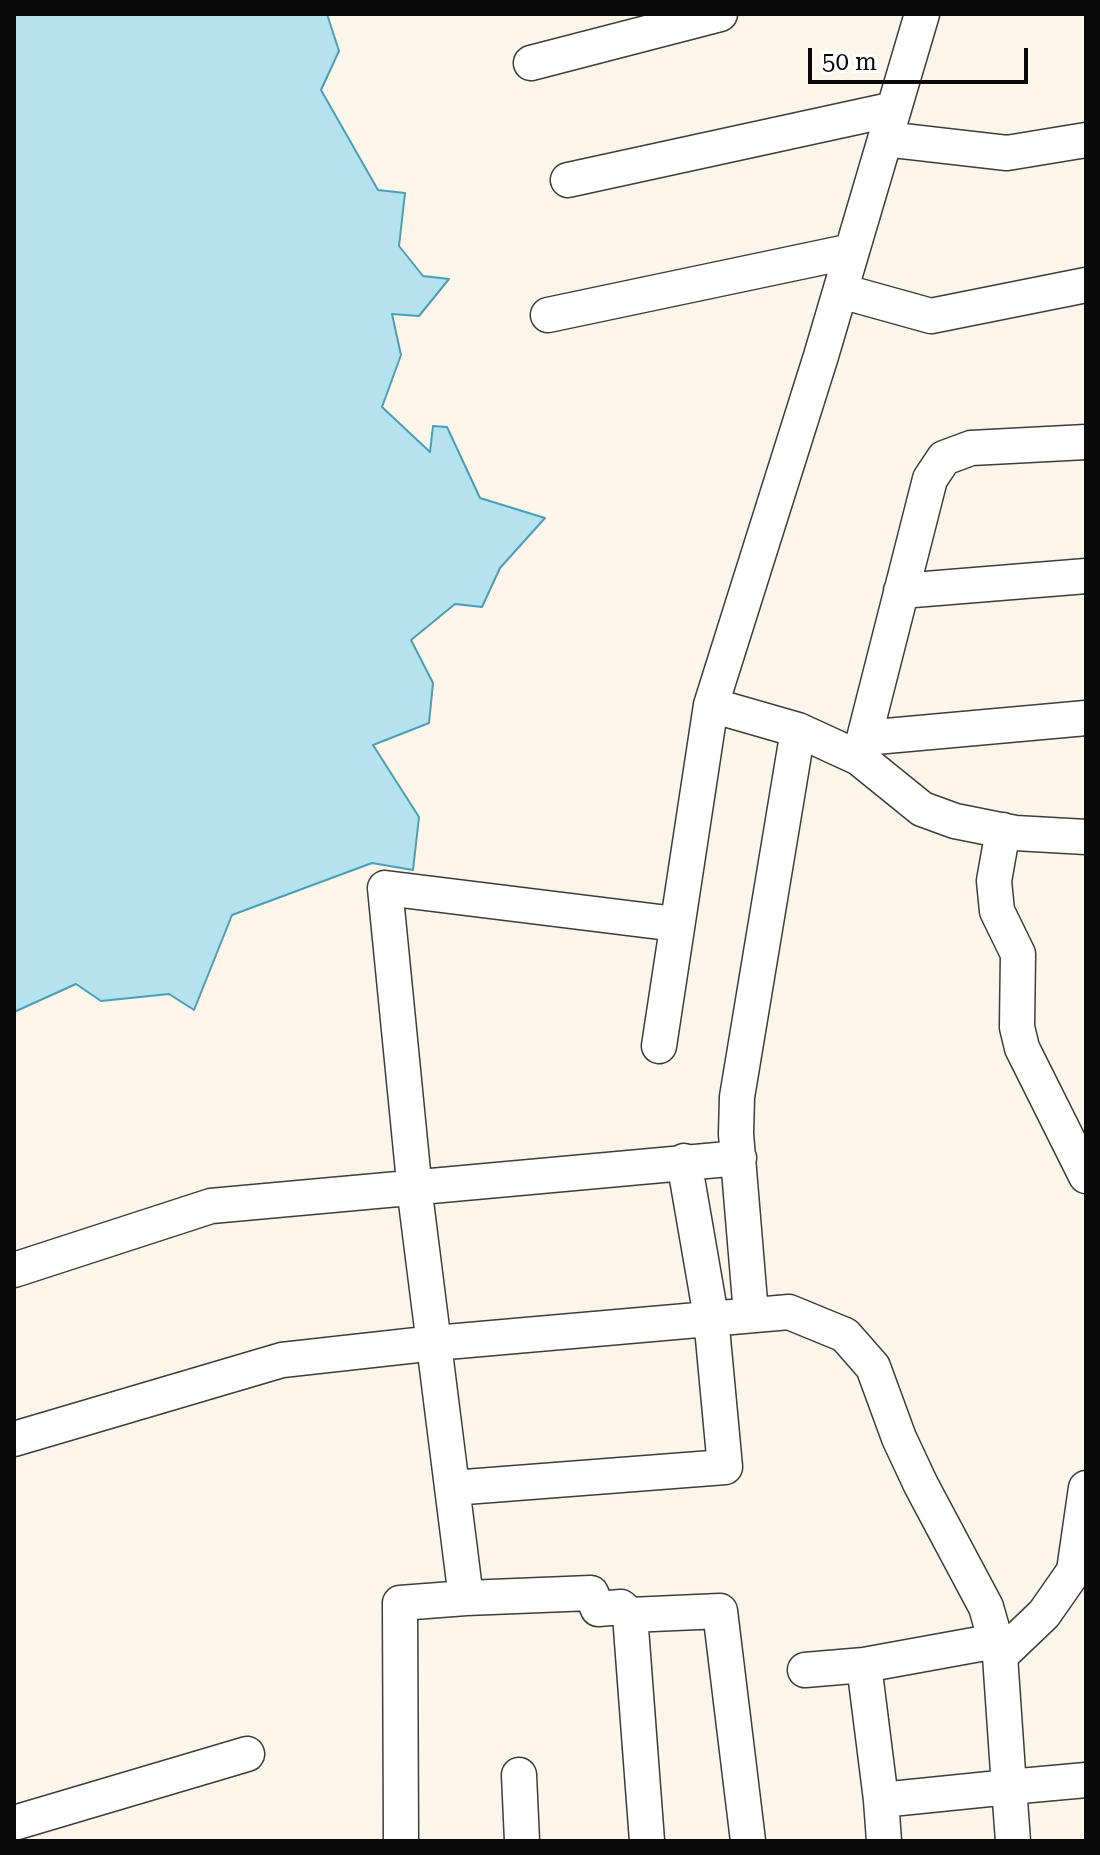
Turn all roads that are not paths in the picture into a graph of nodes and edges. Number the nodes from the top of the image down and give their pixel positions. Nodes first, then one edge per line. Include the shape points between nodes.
1 (720, 14) edge
2 (922, 14) edge
3 (623, 26) edge
4 (531, 63) dead end
5 (890, 124) junction
6 (1086, 140) edge
7 (568, 180) dead end
8 (852, 251) junction
9 (1086, 285) edge
10 (841, 291) junction
11 (548, 315) dead end
12 (1086, 442) edge
13 (1086, 576) edge
14 (901, 591) junction
15 (711, 705) junction
16 (1086, 718) edge
17 (798, 730) junction
18 (862, 748) junction
19 (1003, 830) junction
20 (1086, 837) edge
21 (676, 924) junction
22 (659, 1046) dead end
23 (739, 1158) junction
24 (684, 1161) junction
25 (1086, 1176) edge
26 (414, 1188) junction
27 (14, 1270) edge
28 (751, 1314) junction
29 (711, 1317) junction
30 (435, 1343) junction
31 (14, 1439) edge
32 (452, 1488) junction
33 (1086, 1488) edge
34 (466, 1598) junction
35 (630, 1615) junction
36 (998, 1648) junction
37 (864, 1665) junction
38 (805, 1670) dead end
39 (247, 1754) dead end
40 (519, 1775) dead end
41 (1086, 1780) edge
42 (1009, 1787) junction
43 (881, 1800) junction
44 (14, 1823) edge
45 (401, 1841) edge
46 (522, 1841) edge
47 (647, 1841) edge
48 (748, 1841) edge
49 (884, 1841) edge
50 (1013, 1841) edge

1 - 3 street
2 - 5 street
3 - 4 street
5 - 6 street via 1007,153
5 - 7 street
5 - 8 street
8 - 10 street
8 - 11 street
9 - 10 street via 931,316
10 - 15 street
12 - 14 street via 971,448 944,458 930,479
13 - 14 street
14 - 18 street
15 - 17 street
15 - 21 street
16 - 18 street
17 - 18 street
17 - 23 street via 737,1097
18 - 19 street via 922,809
19 - 20 street
19 - 25 street via 994,881 997,911 1018,954 1017,1027 1022,1048
21 - 22 street
21 - 26 street via 385,888
23 - 24 street
23 - 28 street
24 - 26 street
24 - 29 street
26 - 27 street via 211,1206
26 - 30 street
28 - 29 street
28 - 36 street via 789,1312 845,1335 873,1367 899,1438 986,1607
29 - 30 street
29 - 32 street via 725,1467
30 - 31 street via 282,1360
30 - 32 street
32 - 34 street
33 - 36 street via 1074,1571 1044,1614
34 - 35 street via 591,1593 598,1609 621,1607
34 - 45 street via 400,1603
35 - 47 street
35 - 48 street via 720,1611
36 - 37 street
36 - 42 street
37 - 38 street
37 - 43 street
39 - 44 street
40 - 46 street
41 - 42 street
42 - 43 street
42 - 50 street
43 - 49 street

